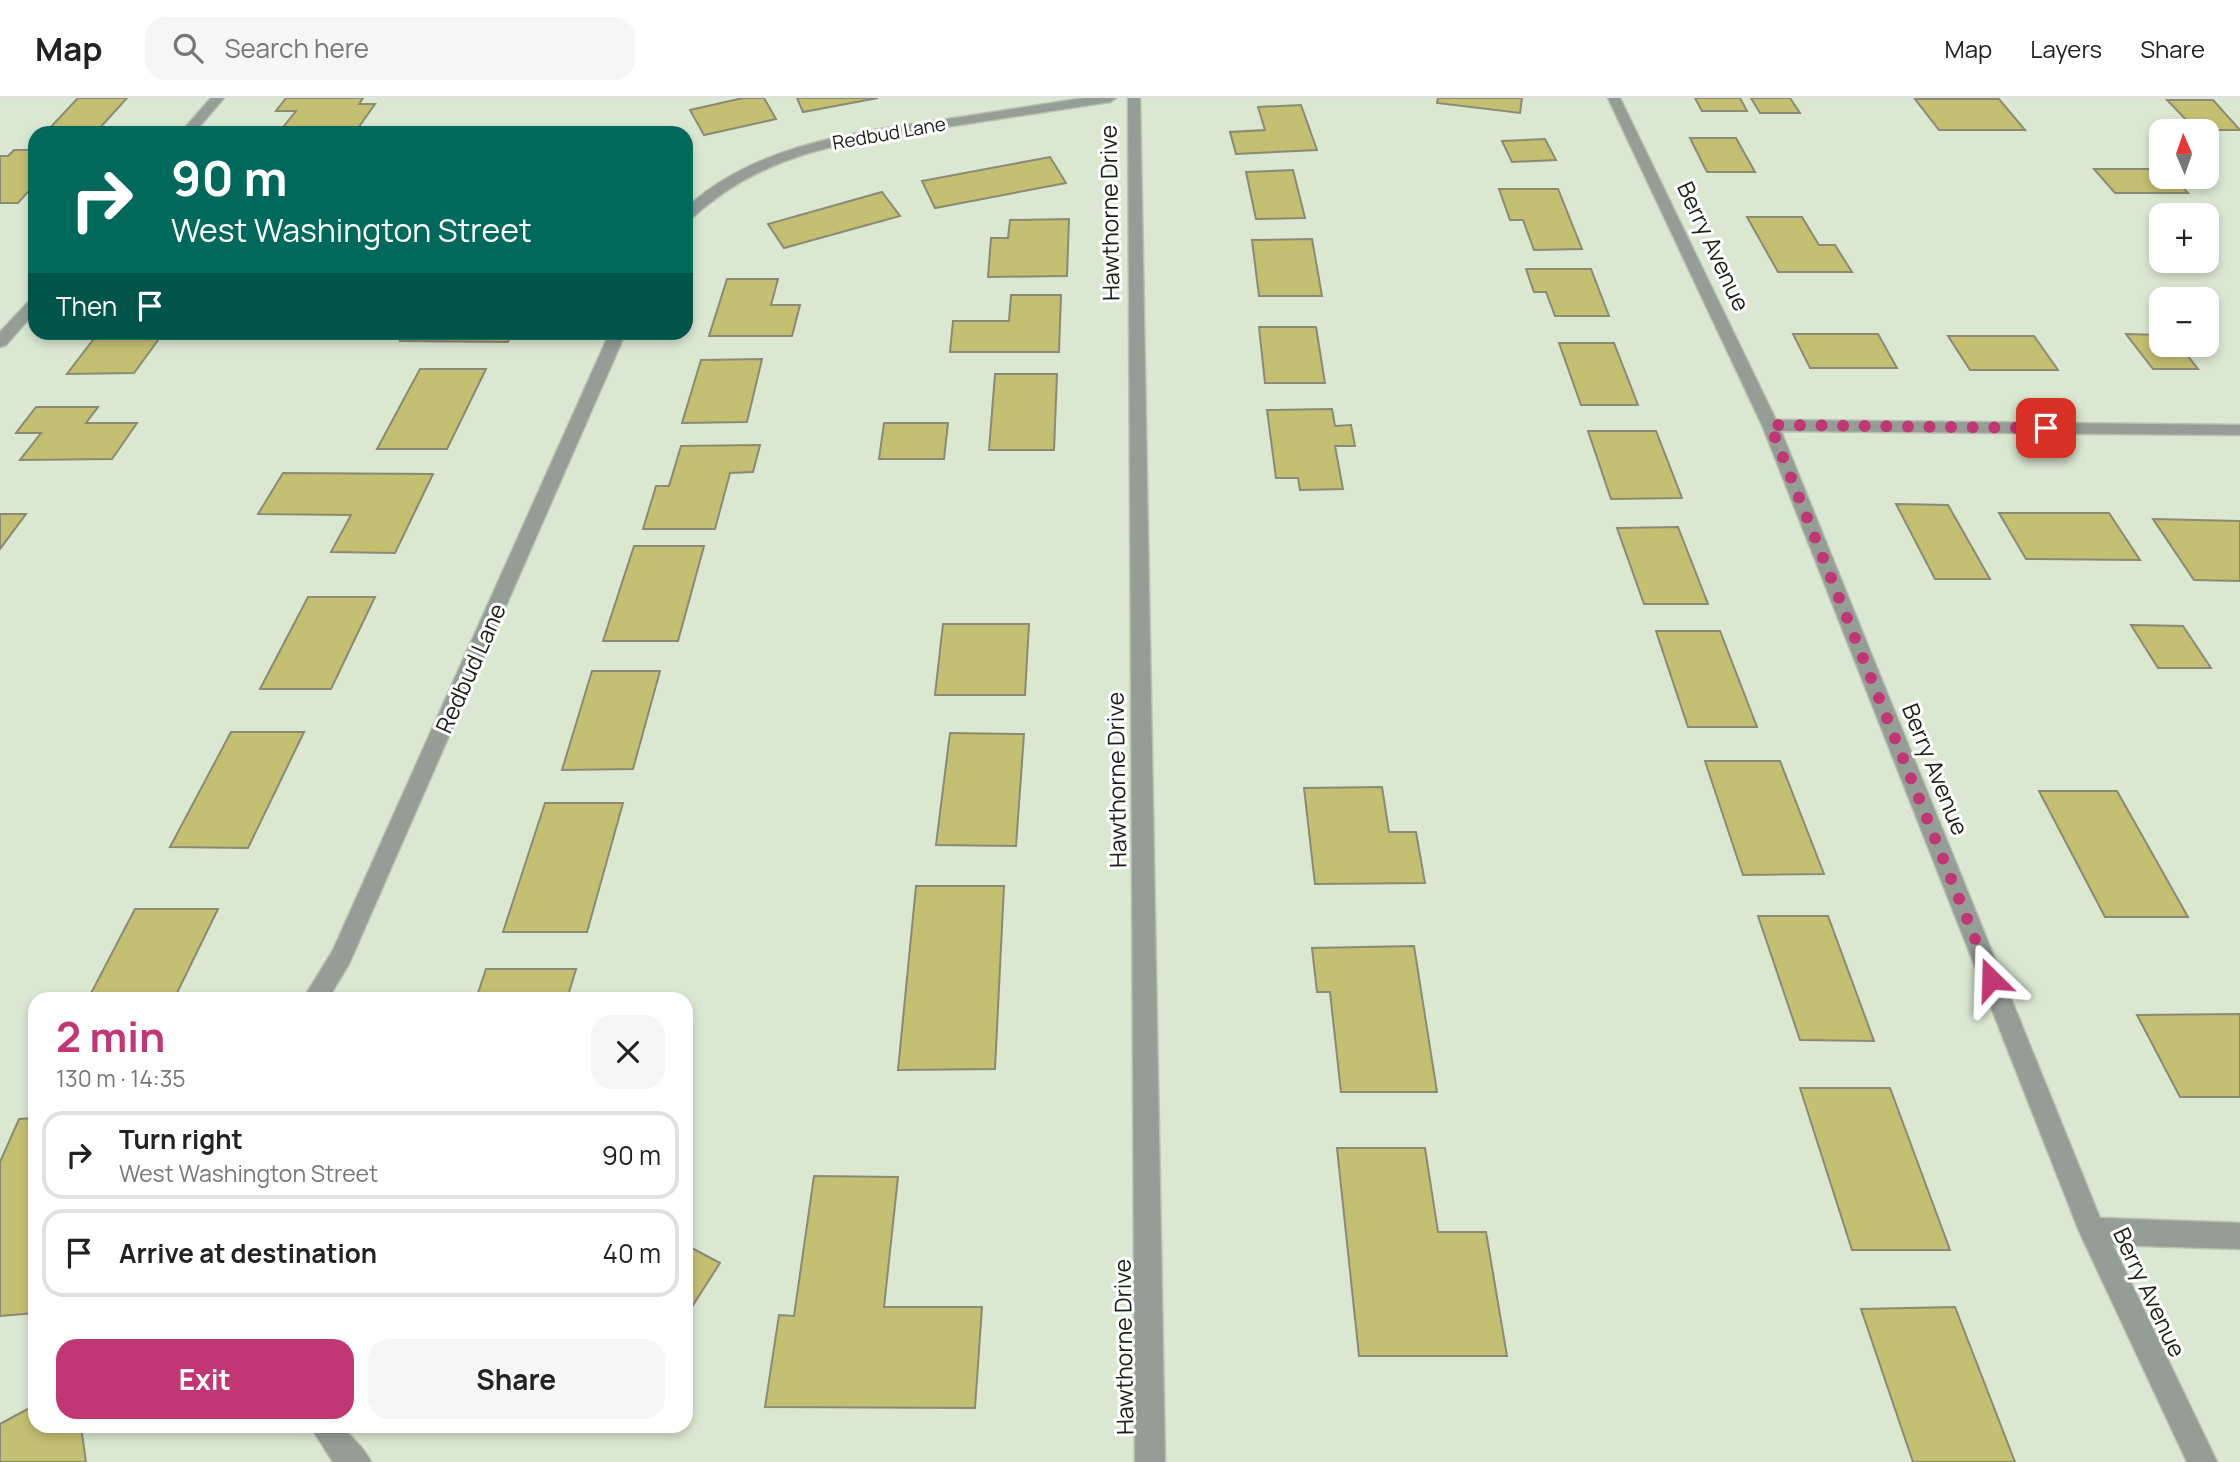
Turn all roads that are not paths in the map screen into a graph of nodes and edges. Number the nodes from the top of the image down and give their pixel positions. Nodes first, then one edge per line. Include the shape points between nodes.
1 (218, 98) edge
2 (1110, 98) edge
3 (1134, 98) edge
4 (1614, 98) edge
5 (193, 126) edge
6 (693, 210) edge
7 (28, 311) edge
8 (614, 340) edge
9 (0, 342) edge
10 (1770, 425) junction
11 (2240, 430) edge
12 (319, 992) edge
13 (2092, 1231) junction
14 (2240, 1236) edge
15 (329, 1433) edge
16 (356, 1462) edge
17 (1150, 1462) edge
18 (2202, 1462) edge

1 - 5 street
2 - 6 street, Redbud Lane via 842,139 757,168
3 - 17 street, Hawthorne Drive
4 - 10 street, Berry Avenue
7 - 9 street
8 - 12 street, Redbud Lane via 341,957
10 - 11 street
10 - 13 street, Berry Avenue
13 - 14 street
13 - 18 street, Berry Avenue
15 - 16 street

